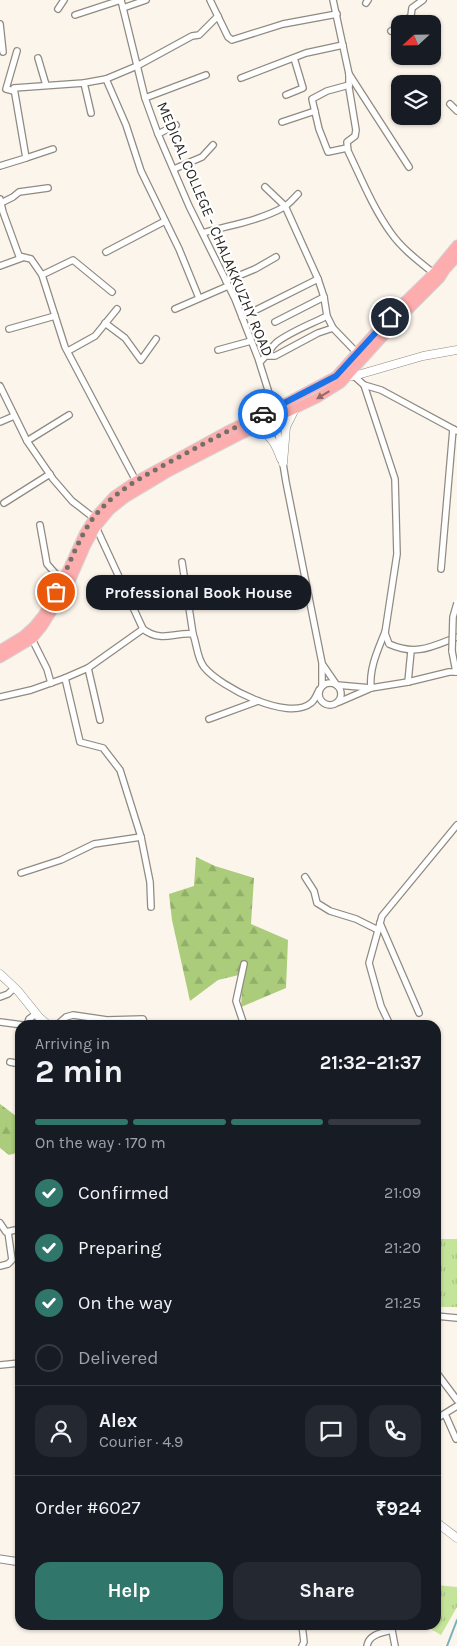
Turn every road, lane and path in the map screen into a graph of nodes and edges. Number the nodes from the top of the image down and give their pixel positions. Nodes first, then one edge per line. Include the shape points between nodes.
1 (64, 0) edge
2 (121, 0) edge
3 (146, 0) edge
4 (210, 0) edge
5 (333, 0) edge
6 (423, 0) edge
7 (123, 8) junction
8 (58, 9) dead end
9 (337, 14) junction
10 (75, 15) dead end
11 (411, 15) edge
12 (218, 16) junction
13 (0, 24) edge
14 (343, 45) junction
15 (18, 51) dead end
16 (3, 52) dead end
17 (38, 58) dead end
18 (294, 58) junction
19 (136, 66) junction
20 (349, 74) junction
21 (206, 75) dead end
22 (241, 78) dead end
23 (106, 80) junction
24 (84, 83) junction
25 (46, 85) junction
26 (349, 85) junction
27 (14, 91) junction
28 (286, 95) dead end
29 (145, 98) junction
30 (450, 104) dead end
31 (314, 111) junction
32 (457, 111) edge
33 (91, 113) dead end
34 (282, 122) dead end
35 (176, 125) dead end
36 (158, 134) junction
37 (213, 145) dead end
38 (347, 148) junction
39 (53, 149) dead end
40 (26, 158) junction
41 (0, 166) edge
42 (409, 167) dead end
43 (174, 169) junction
44 (265, 187) dead end
45 (48, 188) dead end
46 (298, 194) dead end
47 (0, 201) edge
48 (285, 206) junction
49 (165, 221) junction
50 (202, 233) junction
51 (457, 245) edge
52 (106, 252) dead end
53 (276, 257) dead end
54 (457, 257) edge
55 (22, 258) junction
56 (0, 266) edge
57 (42, 275) junction
58 (437, 275) junction
59 (318, 279) junction
60 (227, 283) junction
61 (112, 292) dead end
62 (324, 297) junction
63 (199, 298) junction
64 (117, 309) dead end
65 (174, 309) dead end
66 (55, 316) junction
67 (327, 316) junction
68 (242, 317) junction
69 (275, 322) dead end
70 (105, 324) junction
71 (333, 328) junction
72 (9, 329) dead end
73 (156, 340) dead end
74 (251, 341) junction
75 (218, 350) dead end
76 (457, 350) edge
77 (68, 351) junction
78 (360, 355) junction
79 (267, 356) junction
80 (260, 362) junction
81 (336, 376) junction
82 (351, 376) junction
83 (364, 385) junction
84 (0, 386) edge
85 (274, 409) junction
86 (295, 409) junction
87 (69, 415) dead end
88 (14, 416) junction
89 (276, 419) junction
90 (0, 422) edge
91 (254, 428) junction
92 (455, 430) edge
93 (27, 441) junction
94 (283, 463) junction
95 (50, 474) junction
96 (136, 481) junction
97 (4, 503) dead end
98 (94, 523) junction
99 (40, 526) dead end
100 (182, 562) dead end
101 (441, 569) dead end
102 (62, 581) junction
103 (457, 603) edge
104 (143, 629) junction
105 (385, 632) junction
106 (193, 634) junction
107 (457, 637) edge
108 (32, 639) junction
109 (0, 650) edge
110 (411, 651) junction
111 (0, 658) edge
112 (322, 663) junction
113 (88, 668) junction
114 (457, 672) edge
115 (65, 678) junction
116 (408, 682) junction
117 (51, 683) junction
118 (337, 685) junction
119 (321, 688) junction
120 (371, 688) junction
121 (0, 697) edge
122 (258, 701) junction
123 (339, 702) junction
124 (209, 718) dead end
125 (100, 720) dead end
126 (457, 825) edge
127 (141, 837) junction
128 (21, 873) dead end
129 (306, 877) dead end
130 (151, 907) dead end
131 (380, 923) junction
132 (378, 930) junction
133 (244, 964) dead end
134 (0, 974) edge
135 (14, 988) junction
136 (0, 997) edge
137 (419, 1013) dead end
138 (36, 1014) junction
139 (28, 1020) edge
140 (43, 1020) edge
141 (63, 1020) edge
142 (107, 1020) edge
143 (107, 1020) edge
144 (143, 1020) edge
145 (242, 1020) edge
146 (388, 1020) edge
147 (0, 1022) edge
148 (15, 1024) edge
149 (10, 1062) dead end
150 (15, 1063) edge
151 (0, 1223) edge
152 (15, 1230) edge
153 (8, 1232) junction
154 (0, 1266) edge
155 (441, 1316) edge
156 (457, 1318) edge
157 (15, 1364) edge
158 (0, 1365) edge
159 (441, 1378) edge
160 (457, 1400) edge
161 (457, 1406) edge
162 (445, 1414) junction
163 (441, 1416) edge
164 (456, 1439) edge
165 (441, 1526) edge
166 (457, 1538) edge
167 (0, 1559) edge
168 (15, 1561) edge
169 (303, 1630) edge
170 (386, 1630) edge
171 (392, 1630) edge
172 (302, 1646) edge
173 (367, 1646) edge
174 (395, 1646) edge

1 - 8 street
2 - 7 street, MEDICAL COLLEGE - CHALAKKUZHY ROAD
2 - 10 street
3 - 7 street
4 - 12 street
5 - 9 street
6 - 11 street via 412,8
7 - 19 street, MEDICAL COLLEGE - CHALAKKUZHY ROAD
9 - 12 street via 283,24 233,40 228,37
9 - 14 street
12 - 19 street via 200,35 192,36
13 - 16 street
14 - 18 street
14 - 20 street
15 - 27 street via 6,89
17 - 25 street
18 - 22 street
18 - 28 street via 303,88
19 - 23 street
19 - 29 street, MEDICAL COLLEGE - CHALAKKUZHY ROAD
20 - 26 street
20 - 42 street
21 - 29 street
23 - 24 street
23 - 49 street via 126,125 141,171
24 - 25 street
24 - 33 street
25 - 27 street via 14,88
26 - 31 street via 312,99
26 - 38 street via 356,128
27 - 40 street
29 - 36 street, MEDICAL COLLEGE - CHALAKKUZHY ROAD
30 - 32 street
31 - 34 street
31 - 38 street via 328,152
35 - 36 street
36 - 43 street, MEDICAL COLLEGE - CHALAKKUZHY ROAD
37 - 43 street via 202,157
38 - 58 street via 392,234 414,258
39 - 40 street
40 - 41 street
43 - 50 street, MEDICAL COLLEGE - CHALAKKUZHY ROAD
44 - 48 street
45 - 47 street via 19,192 13,198
46 - 48 street
47 - 55 street
48 - 50 street via 251,222
48 - 59 street
49 - 52 street
49 - 63 street
50 - 60 street, MEDICAL COLLEGE - CHALAKKUZHY ROAD
51 - 58 main road
53 - 60 street
54 - 58 main road
55 - 56 street
55 - 57 street via 31,259
57 - 61 street via 73,260
57 - 66 street
58 - 78 main road
59 - 62 street
59 - 68 street
60 - 63 street
60 - 68 street, MEDICAL COLLEGE - CHALAKKUZHY ROAD
62 - 67 street
62 - 69 street
63 - 65 street
64 - 70 street
66 - 72 street
66 - 77 street
67 - 71 street
67 - 79 street via 277,342
68 - 74 street, MEDICAL COLLEGE - CHALAKKUZHY ROAD
70 - 73 street via 125,338 141,360
70 - 77 street via 95,336
71 - 78 street
71 - 79 street via 275,356
74 - 75 street
74 - 80 street, MEDICAL COLLEGE - CHALAKKUZHY ROAD
76 - 82 main road
77 - 96 street
78 - 81 main road
78 - 82 main road
79 - 80 street
80 - 85 street, MEDICAL COLLEGE - CHALAKKUZHY ROAD
81 - 82 main road
81 - 85 main road
82 - 83 street
82 -> 86 main road
83 - 92 street via 381,390
83 - 105 street via 395,479 397,554
84 - 88 street
85 - 89 street, MEDICAL COLLEGE - CHALAKKUZHY ROAD
85 - 96 main road
86 - 89 main road
86 - 94 main road via 286,427
87 - 93 street
88 - 90 street
88 - 93 street
89 - 91 main road
89 - 94 street, MEDICAL COLLEGE - CHALAKKUZHY ROAD
91 - 94 main road via 272,440
91 - 98 main road via 143,487
92 - 101 street
93 - 95 street
94 - 112 street, MEDICAL COLLEGE - CHALAKKUZHY ROAD
95 - 97 street
95 - 98 street
96 - 98 main road via 114,496
98 - 102 main road
98 - 104 street
98 - 108 main road via 69,584
99 - 102 street via 47,564
100 - 106 street
102 - 109 main road via 34,626
103 - 114 street, bridge via 453,617 452,651
104 - 106 street via 162,637
104 - 113 street
105 - 110 street via 389,644
105 - 120 street via 370,678
106 - 122 street via 200,660 214,678
107 - 110 street
108 - 111 main road
108 - 117 street via 48,669
110 - 116 street
112 - 118 street
112 - 119 street
113 - 115 street
113 - 125 street
114 - 116 street
115 - 117 street
115 - 127 street via 80,742 103,748 120,770
116 - 120 street
117 - 121 street
118 - 119 street via 332,683
118 - 120 street
118 - 123 street via 342,693
119 - 122 street via 312,702 303,707 286,708
119 - 123 street via 319,697 322,703 328,706
120 - 123 street
122 - 124 street
126 - 131 street via 382,916
127 - 128 street via 94,844 61,860
127 - 130 street
129 - 132 street via 317,903
131 - 132 street
131 - 137 street
132 - 146 street via 369,963
133 - 145 street via 236,1001
134 - 135 main road
135 - 136 street
135 - 138 main road
138 - 139 street
138 - 140 main road
141 - 142 street via 81,1015
143 - 144 street
147 - 148 street
149 - 150 street
151 - 153 street
152 - 153 street
153 - 154 street via 12,1260
155 - 156 street
157 - 158 street
159 - 160 street
161 - 162 street
162 - 163 street
162 - 164 street
165 - 166 main road
167 - 168 street
169 - 172 street
170 - 173 street via 371,1637
171 - 174 street

